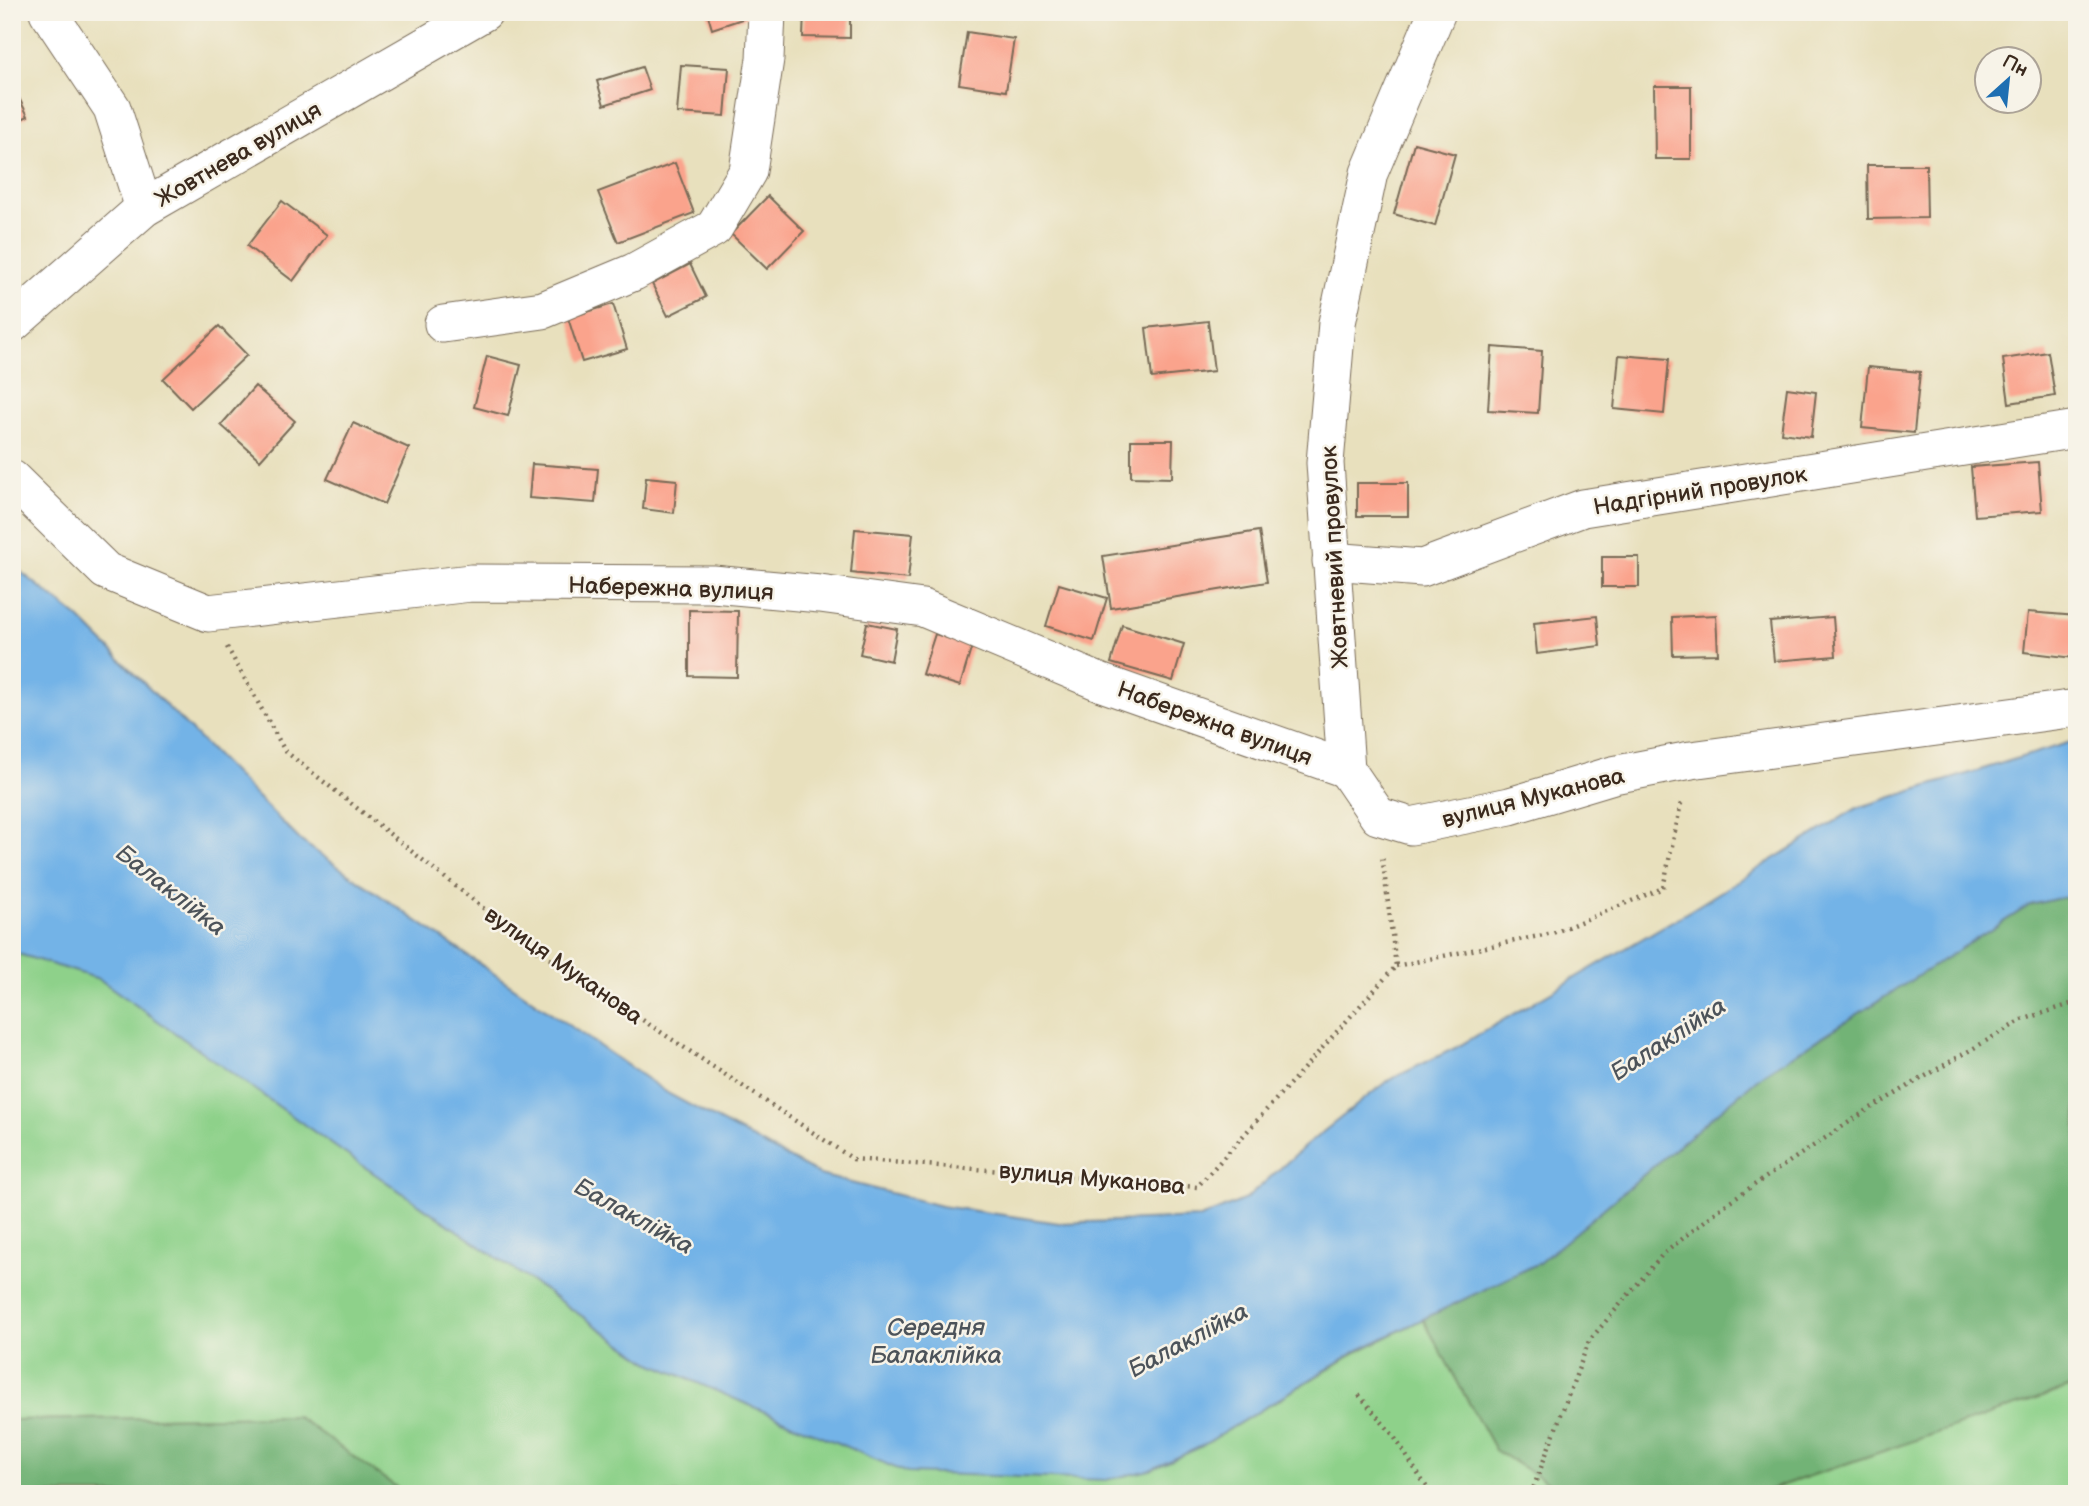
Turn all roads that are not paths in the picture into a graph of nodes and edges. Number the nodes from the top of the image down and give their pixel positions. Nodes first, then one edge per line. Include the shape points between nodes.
1 (48, 12) edge
2 (484, 12) edge
3 (767, 12) edge
4 (1437, 12) edge
5 (144, 208) junction
6 (12, 324) edge
7 (443, 324) dead end
8 (2077, 429) edge
9 (12, 479) edge
10 (1331, 561) junction
11 (2077, 708) edge
12 (1346, 769) junction

1 - 5 street via 112,108
2 - 5 street, Жовтнева вулиця
3 - 7 street via 765,59 748,171 714,228 634,272 543,310
4 - 10 street, Жовтневий провулок via 1369,173 1337,323 1325,463
5 - 6 street, Жовтнева вулиця
8 - 10 street, Надгірний провулок via 1583,508 1422,568
9 - 12 street, Набережна вулиця via 106,571 208,613 471,583 713,584 923,608 1102,682
10 - 12 street, Жовтневий провулок
11 - 12 street, вулиця Муканова via 1691,760 1411,826 1378,816

